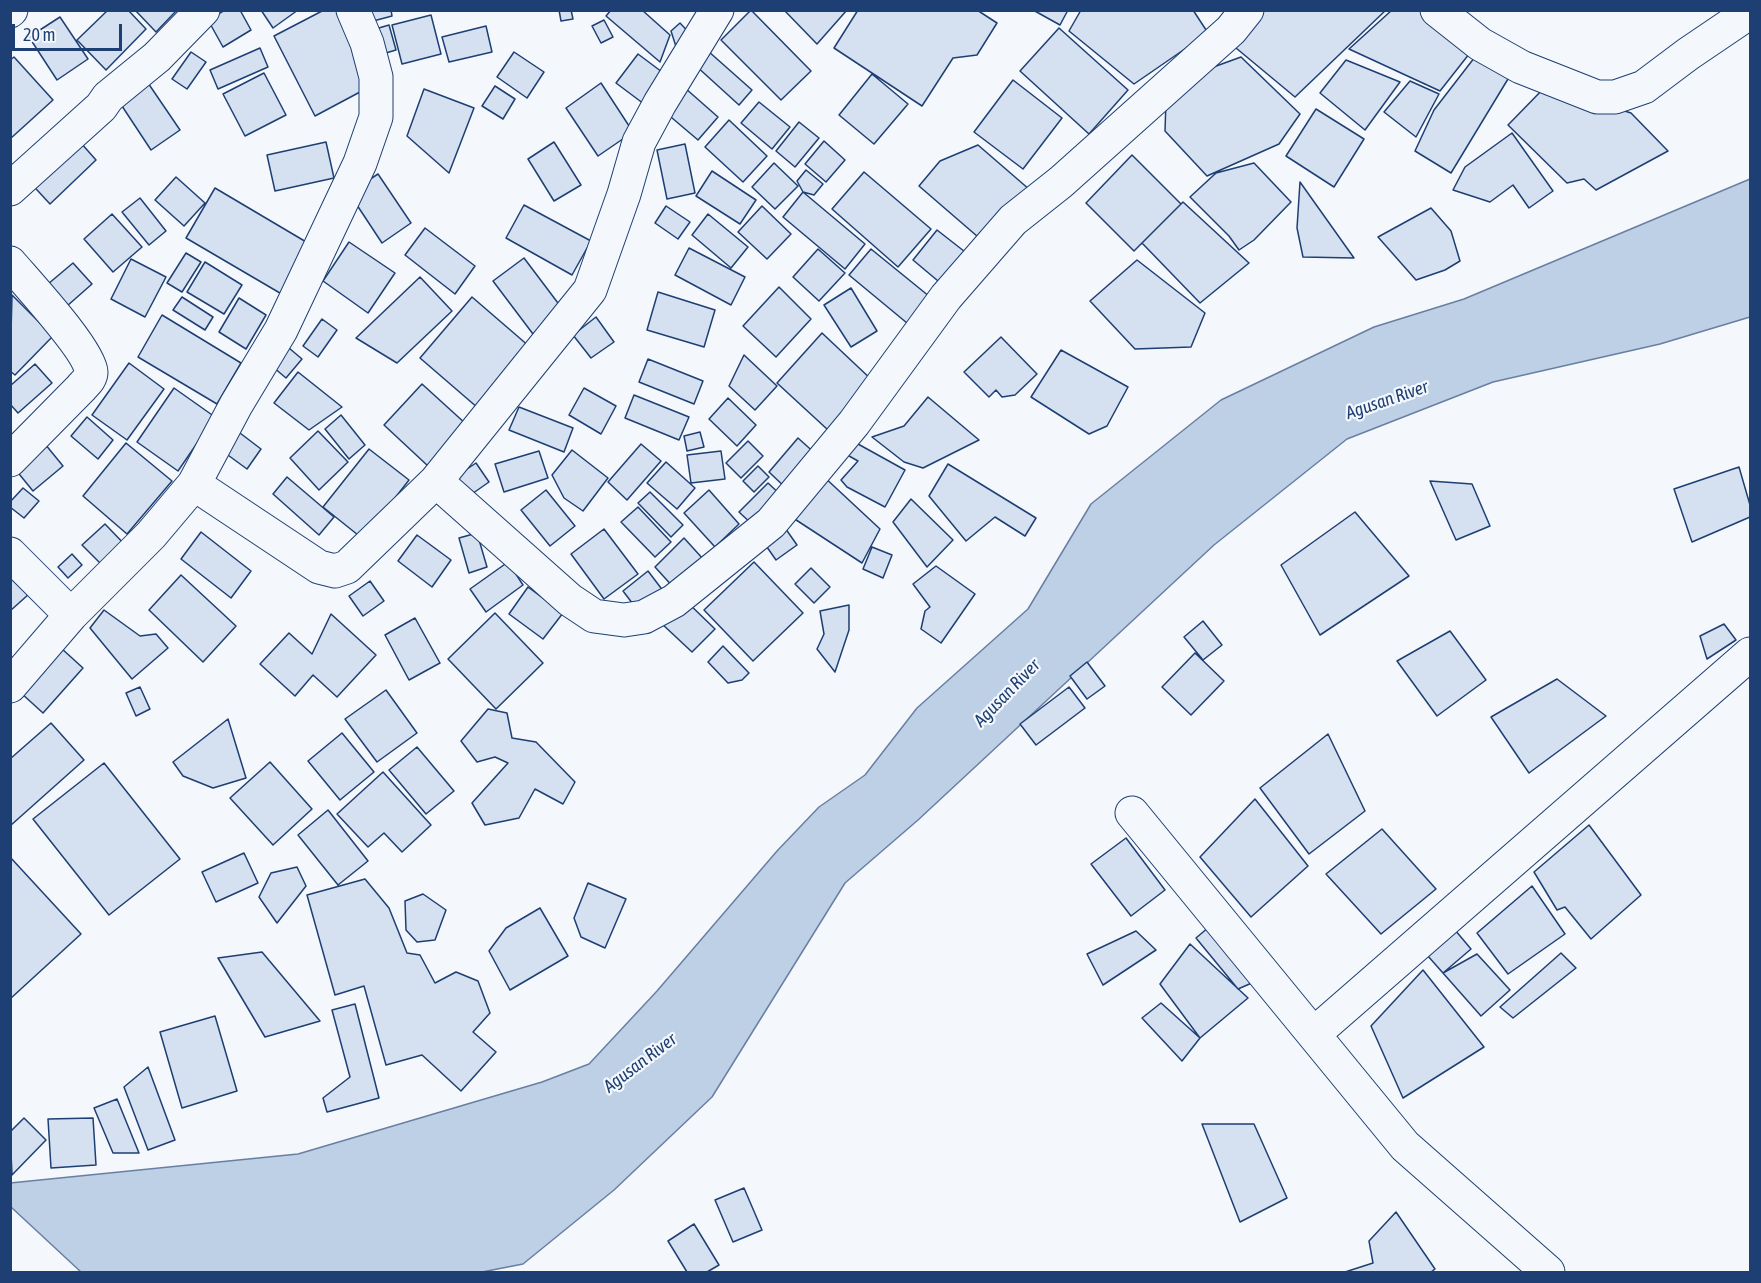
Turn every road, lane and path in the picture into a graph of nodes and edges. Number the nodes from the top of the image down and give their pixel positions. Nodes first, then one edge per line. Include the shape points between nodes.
1 (203, 10) edge
2 (353, 10) edge
3 (717, 10) edge
4 (1247, 10) edge
5 (1437, 10) edge
6 (1750, 12) edge
7 (10, 189) edge
8 (10, 263) edge
9 (10, 460) edge
10 (436, 481) junction
11 (194, 484) junction
12 (10, 554) edge
13 (71, 615) junction
14 (1750, 654) edge
15 (10, 686) edge
16 (1132, 813) dead end
17 (1315, 1033) junction
18 (1548, 1272) edge

1 - 7 street via 157,57
2 - 11 street via 376,77 376,117 360,163 281,330
3 - 10 street via 639,142 590,290
4 - 10 street via 1231,30 1062,182 1013,220 946,297 854,423 771,523 674,601 644,617 624,620 594,616 570,600
5 - 6 street via 1480,44 1521,68 1597,97 1615,98 1644,87
8 - 9 street via 75,341 91,370 81,388
10 - 11 street via 347,567 335,571 319,567
11 - 13 street via 151,535
12 - 13 street
13 - 15 street
14 - 17 street
16 - 17 street
17 - 18 street via 1405,1146

